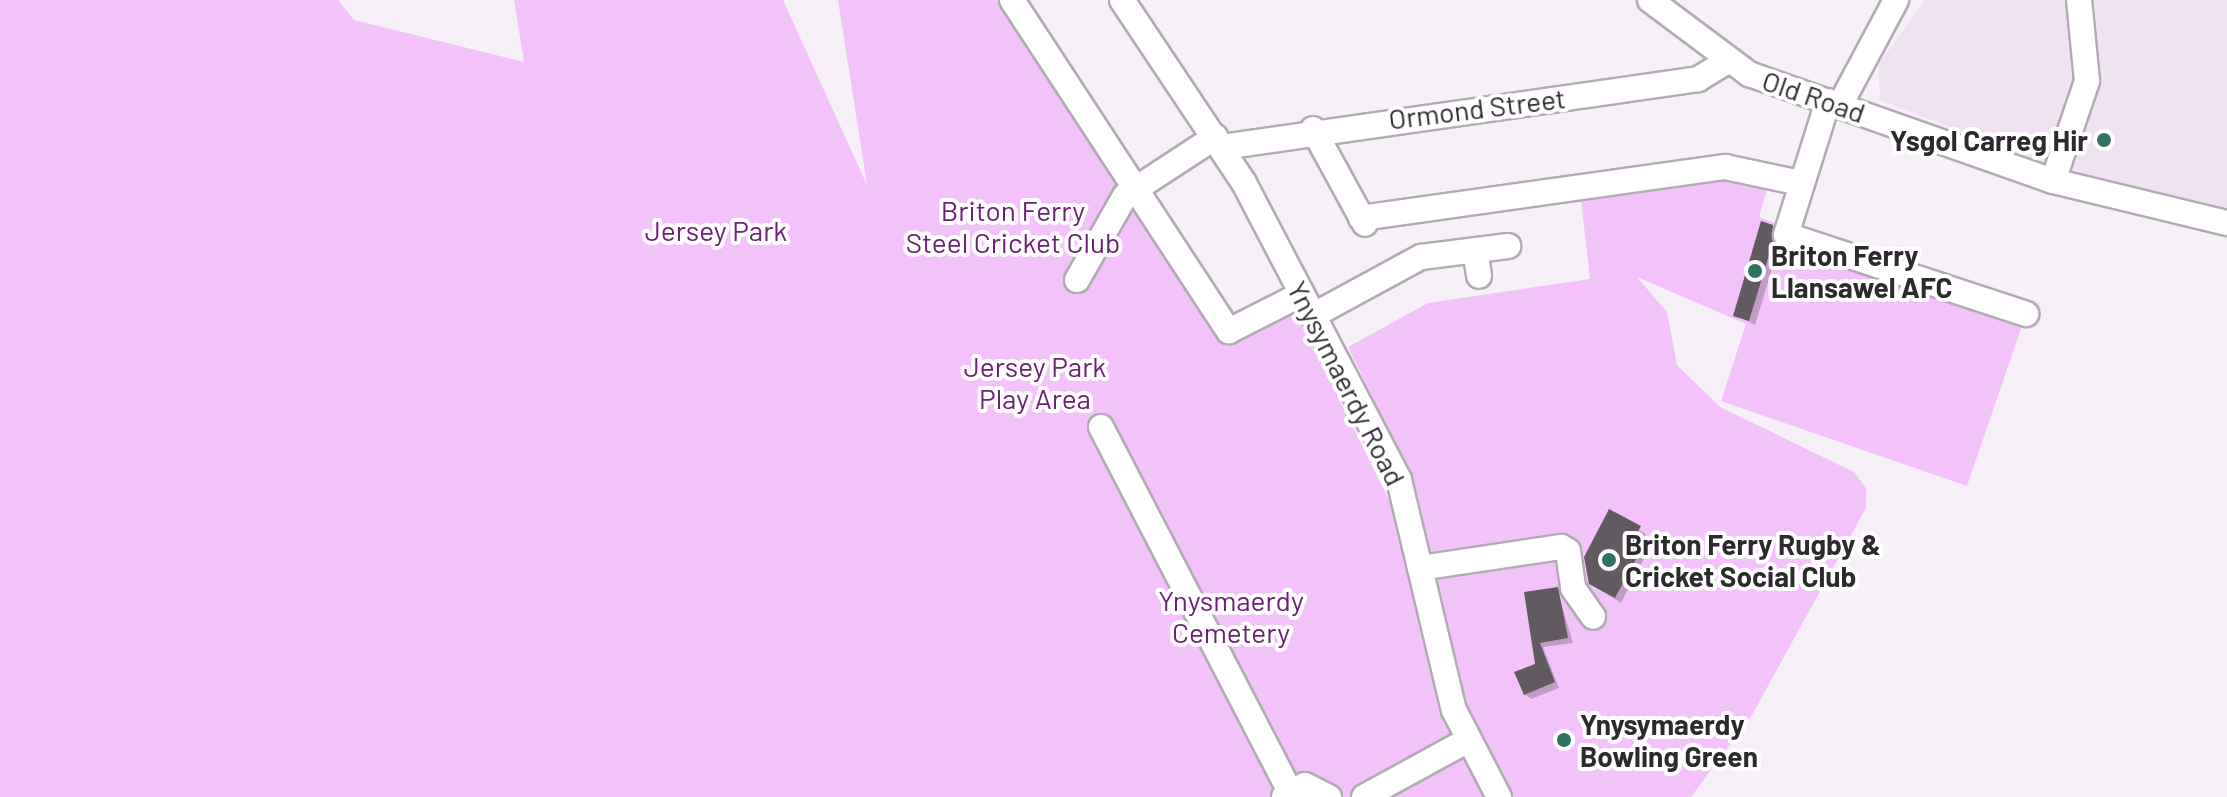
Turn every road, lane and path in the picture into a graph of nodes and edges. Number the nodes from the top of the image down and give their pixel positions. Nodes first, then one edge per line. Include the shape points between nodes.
1 (1012, 0) edge
2 (1122, 0) edge
3 (1650, 0) edge
4 (1896, 0) edge
5 (2079, 0) edge
6 (1728, 61) junction
7 (1834, 103) junction
8 (1313, 129) junction
9 (1219, 142) junction
10 (2053, 181) junction
11 (1800, 183) junction
12 (1138, 186) junction
13 (2227, 223) edge
14 (1508, 246) dead end
15 (1475, 250) junction
16 (1479, 276) dead end
17 (1077, 280) dead end
18 (1308, 304) junction
19 (2026, 314) dead end
20 (1101, 427) dead end
21 (1420, 568) junction
22 (1593, 617) dead end
23 (1468, 740) junction
24 (1287, 794) edge
25 (1329, 797) edge
26 (1364, 797) edge
27 (1499, 797) edge

1 - 12 street
2 - 9 street, Ynysymaerdy Road
3 - 6 street, Old Road
4 - 7 street
5 - 10 street via 2087,81
6 - 7 street, Old Road
6 - 8 street, Ormond Street via 1698,79
7 - 10 street, Old Road
7 - 11 street
8 - 9 street, Ormond Street
8 - 11 street via 1363,221 1725,167
9 - 12 street, Ormond Street
9 - 18 street, Ynysymaerdy Road
10 - 13 street, Old Road
11 - 19 street via 1786,235
12 - 17 street
12 - 18 street via 1229,331
14 - 15 street
15 - 16 street
15 - 18 street via 1383,272
18 - 21 street, Ynysymaerdy Road via 1399,480
20 - 24 street
21 - 22 street via 1561,547 1568,551 1573,588
21 - 23 street, Ynysymaerdy Road via 1438,656
23 - 26 street
23 - 27 street, Ynysymaerdy Road
24 - 25 street via 1322,787

